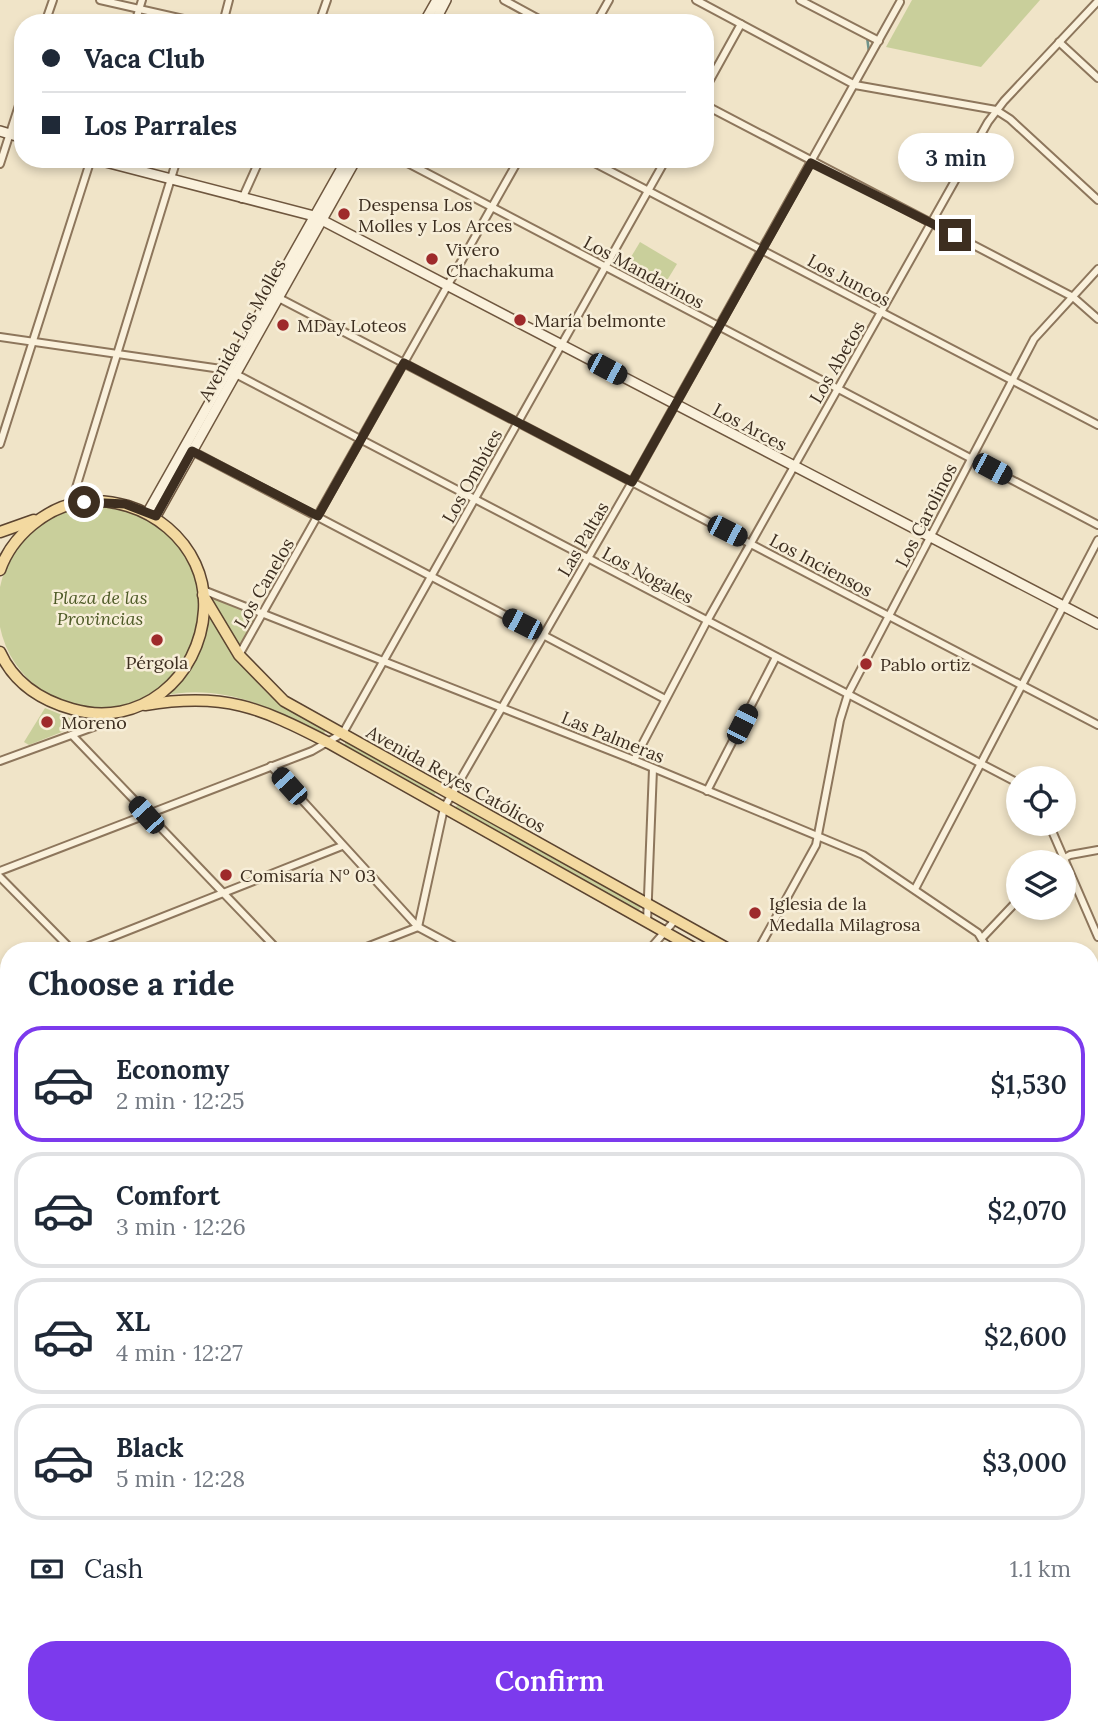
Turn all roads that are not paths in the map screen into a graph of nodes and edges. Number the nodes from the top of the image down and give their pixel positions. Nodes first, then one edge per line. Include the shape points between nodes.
1 (100, 0) edge
2 (142, 0) edge
3 (503, 0) edge
4 (696, 0) edge
5 (800, 0) edge
6 (1098, 1) edge
7 (900, 2) dead end
8 (139, 10) junction
9 (138, 14) edge
10 (158, 14) edge
11 (529, 14) edge
12 (741, 24) junction
13 (879, 41) junction
14 (1059, 42) junction
15 (714, 73) edge
16 (1098, 78) edge
17 (855, 85) junction
18 (714, 110) edge
19 (996, 110) junction
20 (14, 112) edge
21 (5, 132) edge
22 (811, 163) junction
23 (0, 164) edge
24 (89, 168) edge
25 (128, 168) edge
26 (174, 168) edge
27 (256, 168) edge
28 (342, 168) edge
29 (350, 168) edge
30 (417, 168) edge
31 (514, 168) edge
32 (604, 168) edge
33 (661, 168) edge
34 (171, 179) junction
35 (648, 191) junction
36 (242, 199) junction
37 (1098, 200) edge
38 (491, 208) junction
39 (318, 218) junction
40 (931, 223) junction
41 (762, 250) junction
42 (605, 267) junction
43 (1098, 269) edge
44 (447, 285) junction
45 (274, 296) junction
46 (1073, 297) junction
47 (882, 312) junction
48 (1098, 319) edge
49 (719, 327) junction
50 (0, 337) edge
51 (32, 342) junction
52 (561, 345) junction
53 (117, 355) junction
54 (404, 363) junction
55 (232, 372) junction
56 (1012, 381) junction
57 (838, 390) junction
58 (675, 405) junction
59 (518, 422) junction
60 (1098, 425) edge
61 (360, 440) junction
62 (0, 444) edge
63 (189, 449) junction
64 (971, 458) junction
65 (794, 467) junction
66 (632, 482) junction
67 (475, 500) junction
68 (71, 504) junction
69 (152, 514) junction
70 (318, 516) junction
71 (40, 517) junction
72 (1098, 525) edge
73 (0, 532) edge
74 (930, 538) junction
75 (1098, 540) edge
76 (751, 544) junction
77 (587, 559) junction
78 (0, 570) edge
79 (432, 578) junction
80 (203, 592) junction
81 (1063, 607) junction
82 (264, 612) junction
83 (889, 617) junction
84 (707, 621) junction
85 (1098, 624) edge
86 (544, 636) junction
87 (0, 653) edge
88 (239, 655) junction
89 (776, 657) junction
90 (384, 661) junction
91 (1023, 686) junction
92 (848, 694) junction
93 (665, 699) junction
94 (145, 705) junction
95 (503, 709) junction
96 (102, 714) junction
97 (1098, 725) edge
98 (343, 733) junction
99 (72, 735) junction
100 (329, 743) junction
101 (634, 760) junction
102 (0, 761) edge
103 (981, 764) junction
104 (271, 766) junction
105 (653, 769) junction
106 (1006, 777) edge
107 (707, 791) junction
108 (452, 795) junction
109 (444, 808) junction
110 (146, 815) junction
111 (819, 836) junction
112 (342, 846) junction
113 (1098, 850) edge
114 (1076, 855) edge
115 (0, 871) edge
116 (0, 877) edge
117 (1076, 886) edge
118 (915, 889) junction
119 (225, 894) junction
120 (648, 904) junction
121 (1006, 913) edge
122 (676, 919) junction
123 (646, 922) junction
124 (418, 927) junction
125 (664, 932) junction
126 (984, 937) junction
127 (1098, 937) edge
128 (64, 942) edge
129 (100, 942) edge
130 (270, 942) edge
131 (380, 942) edge
132 (446, 942) edge
133 (656, 942) edge
134 (682, 942) edge
135 (716, 942) edge
136 (763, 942) edge
137 (986, 942) edge

1 - 8 street
2 - 8 street
3 - 11 street
4 - 12 street
5 - 13 street
6 - 14 street, Los Abetos
7 - 13 street, Las Paltas
8 - 9 street
8 - 10 street
12 - 15 street
12 - 17 street
13 - 17 street, Las Paltas
14 - 16 street
14 - 19 street, Los Abetos
17 - 19 street
17 - 22 street, Las Paltas
18 - 22 street
19 - 37 street
19 - 40 street, Los Abetos
20 - 21 street
21 - 23 street
22 - 40 street
22 - 41 street, Las Paltas
24 - 51 street
25 - 34 street, Los Arces
26 - 34 street
27 - 36 street
28 - 39 street, Avenida Los Molles
29 - 39 street, Avenida Los Molles
30 - 38 street, Los Mandarinos
31 - 38 street, Los Canelos
32 - 35 street, Los Juncos
33 - 35 street, Los Ombúes
34 - 36 street, Los Arces
34 - 53 street
35 - 41 street, Los Juncos
35 - 42 street, Los Ombúes
36 - 39 street, Los Arces
38 - 42 street, Los Mandarinos
38 - 44 street, Los Canelos
39 - 44 street, Los Arces
39 - 45 street, Avenida Los Molles
40 - 46 street
40 - 47 street, Los Abetos
41 - 47 street, Los Juncos
41 - 49 street, Las Paltas
42 - 49 street, Los Mandarinos
42 - 52 street, Los Ombúes
43 - 46 street, Los Carolinos
44 - 52 street, Los Arces
44 - 54 street, Los Canelos
45 - 54 street, Los Inciensos
45 - 55 street, Avenida Los Molles
46 - 48 street
46 - 56 street, Los Carolinos via 1034,339
47 - 56 street, Los Juncos
47 - 57 street, Los Abetos
49 - 57 street, Los Mandarinos
49 - 58 street, Las Paltas
50 - 51 street
51 - 53 street
51 - 62 street
52 - 58 street, Los Arces
52 - 59 street, Los Ombúes
53 - 55 street
53 - 68 street
54 - 59 street, Los Inciensos
54 - 61 street, Los Canelos
55 - 61 street, Los Nogales
55 - 63 street, Avenida Los Molles
56 - 60 street, Los Juncos
56 - 64 street, Los Carolinos
57 - 64 street, Los Mandarinos
57 - 65 street, Los Abetos
58 - 65 street, Los Arces
58 - 66 street, Las Paltas
59 - 66 street, Los Inciensos
59 - 67 street, Los Ombúes
61 - 67 street, Los Nogales
61 - 70 street, Los Canelos
63 - 69 street, Avenida Los Molles
63 - 70 street
64 - 72 street, Los Mandarinos
64 - 74 street, Los Carolinos
65 - 74 street, Los Arces
65 - 76 street, Los Abetos
66 - 76 street, Los Inciensos
66 - 77 street, Las Paltas
67 - 77 street, Los Nogales
67 - 79 street, Los Ombúes
68 - 69 main road via 113,502
68 - 71 main road
69 - 80 main road, Avenida Reyes Católicos via 182,544
70 - 79 street
70 - 82 street, Los Canelos
71 - 73 main road
71 - 78 main road via 11,546
74 - 81 street, Los Arces
74 - 83 street, Los Carolinos
75 - 81 street
76 - 83 street, Los Inciensos
76 - 84 street, Los Abetos
77 - 84 street, Los Nogales
77 - 86 street, Las Paltas
79 - 86 street
79 - 90 street, Los Ombúes
80 - 82 street, Las Palmeras
80 - 88 main road, Avenida Reyes Católicos
80 - 94 main road via 201,631 190,659 164,691
81 - 85 street, Los Arces
81 - 91 street
82 - 88 street, Los Canelos
82 - 90 street, Las Palmeras
83 - 91 street, Los Inciensos
83 - 92 street, Los Carolinos
84 - 89 street, Los Nogales
84 - 93 street, Los Abetos
86 - 93 street
86 - 95 street, Las Paltas
87 - 96 main road via 33,693 68,708
88 - 98 main road, Avenida Reyes Católicos via 284,701
89 - 92 street, Los Nogales
89 - 107 street
90 - 95 street, Las Palmeras
90 - 98 street, Los Ombúes
91 - 97 street, Los Inciensos
91 - 103 street
92 - 103 street, Los Nogales
92 - 111 street, Los Carolinos
93 - 101 street, Los Abetos
94 - 96 main road, Avenida Reyes Católicos
94 - 100 main road, Avenida Reyes Católicos via 187,698 238,704
95 - 101 street, Las Palmeras
95 - 108 street, Las Paltas
96 - 99 street via 96,726
98 - 100 street
98 - 108 main road, Avenida Reyes Católicos
99 - 102 street
99 - 110 street
100 - 104 street
100 - 109 main road, Avenida Reyes Católicos
101 - 105 street, Las Palmeras
103 - 106 street, Los Nogales
103 - 118 street
104 - 110 street
104 - 112 street
105 - 107 street, Las Palmeras
105 - 120 street
107 - 111 street, Las Palmeras
108 - 109 street, Las Paltas
108 - 120 main road, Avenida Reyes Católicos
109 - 123 main road, Avenida Reyes Católicos
109 - 124 street, Las Paltas
110 - 115 street
110 - 119 street
111 - 118 street, Las Palmeras via 873,860
111 - 136 street, Los Carolinos
112 - 119 street
112 - 124 street
113 - 114 street
116 - 128 street
117 - 127 street
118 - 126 street, Las Palmeras
119 - 129 street
119 - 130 street
120 - 122 main road, Avenida Reyes Católicos
120 - 123 street
121 - 126 street
122 - 125 street
122 - 135 main road, Avenida Reyes Católicos
123 - 125 main road, Avenida Reyes Católicos
124 - 131 street
124 - 132 street
125 - 133 street
125 - 134 main road, Avenida Reyes Católicos
126 - 137 street

